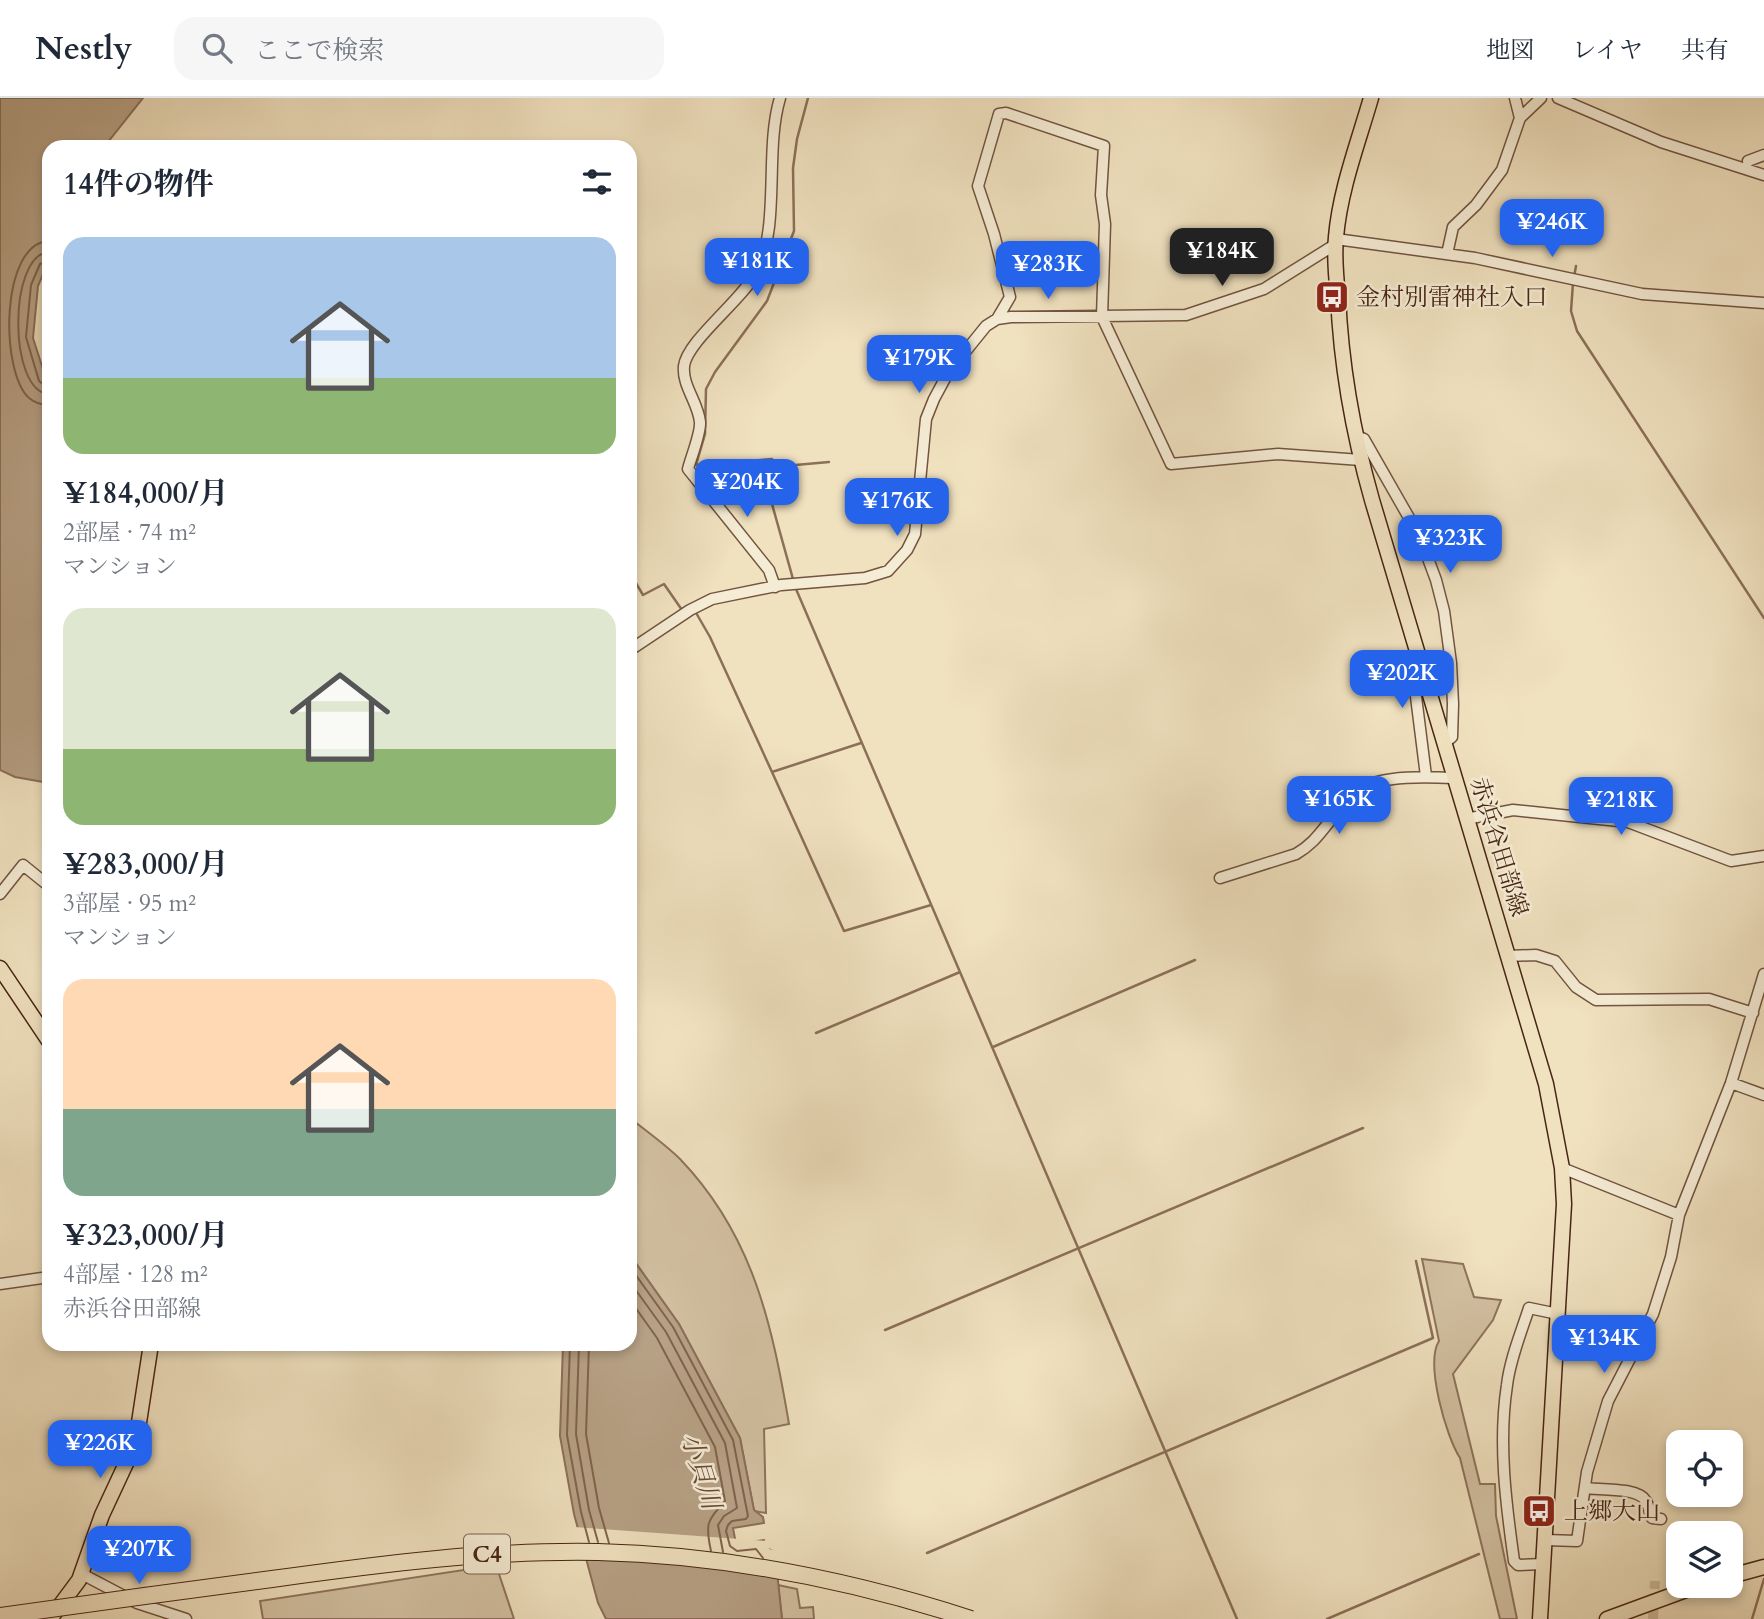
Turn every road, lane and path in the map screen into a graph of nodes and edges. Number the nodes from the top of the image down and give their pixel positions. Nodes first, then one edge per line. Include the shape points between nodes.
1 (780, 98) edge
2 (1371, 98) edge
3 (1515, 98) edge
4 (1541, 98) edge
5 (1558, 98) edge
6 (1520, 118) junction
7 (1764, 155) edge
8 (1748, 161) dead end
9 (1764, 175) edge
10 (1336, 241) junction
11 (1447, 254) junction
12 (1764, 303) edge
13 (1102, 317) junction
14 (997, 319) junction
15 (1355, 436) junction
16 (1361, 460) junction
17 (775, 587) junction
18 (637, 645) edge
19 (1417, 652) junction
20 (1444, 743) junction
21 (1426, 776) junction
22 (1454, 778) junction
23 (1466, 819) junction
24 (1764, 856) edge
25 (1220, 878) dead end
26 (42, 880) edge
27 (0, 894) edge
28 (1508, 956) junction
29 (0, 968) edge
30 (1764, 974) edge
31 (1753, 1013) junction
32 (42, 1031) edge
33 (1731, 1083) junction
34 (1764, 1095) edge
35 (1563, 1168) junction
36 (1679, 1215) junction
37 (42, 1278) edge
38 (0, 1284) edge
39 (1558, 1314) junction
40 (150, 1351) edge
41 (1585, 1489) junction
42 (1661, 1519) dead end
43 (1545, 1539) junction
44 (1543, 1564) junction
45 (1764, 1567) edge
46 (1743, 1573) edge
47 (82, 1574) junction
48 (1666, 1596) edge
49 (0, 1616) edge
50 (50, 1619) edge
51 (186, 1619) edge
52 (971, 1619) edge
53 (1540, 1619) edge
54 (1607, 1619) edge

1 - 17 street via 765,250 756,273 684,363 684,381 700,423 688,469 769,570
2 - 10 main road, 赤浜谷田部線
3 - 6 street
4 - 6 street
5 - 9 street via 1661,142
6 - 11 street via 1502,170 1452,228
7 - 8 street
10 - 11 street
10 - 13 street via 1264,289 1213,307 1186,315
10 - 15 main road, 赤浜谷田部線 via 1344,380
11 - 12 street via 1642,294
13 - 14 street
13 - 14 street via 1104,146 1006,113 999,114 978,186 1010,297
13 - 16 street via 1171,464 1278,454
14 - 17 street via 948,373 926,419 915,534 907,550 888,571 865,578
15 - 16 main road, 赤浜谷田部線
15 - 20 street via 1364,439 1420,537 1436,580 1444,611 1453,704 1452,737
16 - 19 main road, 赤浜谷田部線
17 - 18 street via 712,599
19 - 20 main road, 赤浜谷田部線
19 - 21 street via 1412,665
20 - 22 main road, 赤浜谷田部線
21 - 22 street
21 - 25 street via 1361,788 1319,837 1296,854
22 - 23 main road, 赤浜谷田部線
23 - 24 street via 1513,810 1628,822 1731,861
23 - 28 main road, 赤浜谷田部線
26 - 27 street via 23,864
28 - 31 street via 1536,955 1555,961 1576,988 1596,1000 1709,999
28 - 35 main road, 赤浜谷田部線 via 1546,1084
29 - 32 main road
30 - 31 street
31 - 33 street
33 - 34 street
33 - 36 street
35 - 36 street
35 - 39 main road, 赤浜谷田部線
36 - 41 street via 1653,1314 1608,1401
37 - 38 street
39 - 43 main road, 赤浜谷田部線
39 - 44 street via 1529,1308 1506,1386 1503,1453 1514,1561 1518,1565
40 - 47 main road via 136,1442 102,1514
41 - 42 street via 1640,1495 1652,1518
41 - 43 street via 1577,1541
43 - 44 main road, 赤浜谷田部線
44 - 53 main road, 赤浜谷田部線
45 - 46 main road
47 - 50 main road
47 - 51 street via 137,1603
48 - 54 main road
49 - 52 highway, C4, bridge via 398,1561 572,1552 668,1556 796,1573

